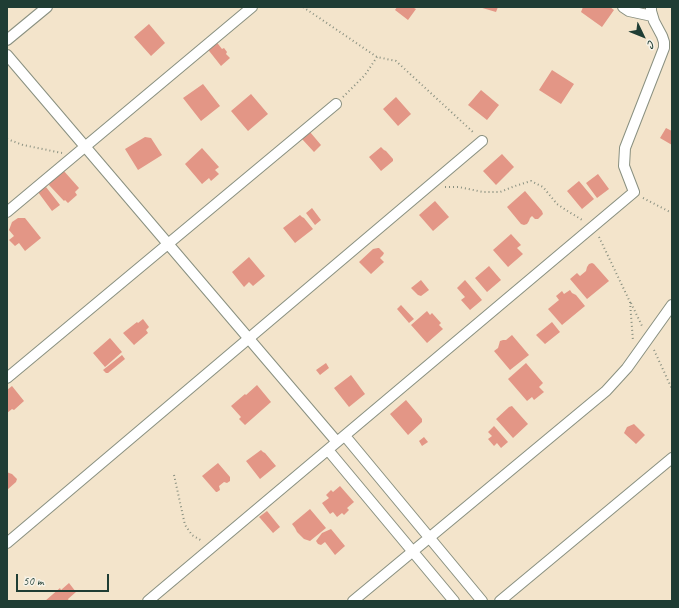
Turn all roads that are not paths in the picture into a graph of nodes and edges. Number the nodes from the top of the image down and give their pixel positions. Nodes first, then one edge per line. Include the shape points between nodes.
1 (47, 7) edge
2 (252, 7) edge
3 (623, 7) edge
4 (652, 12) edge
5 (7, 40) edge
6 (7, 55) edge
7 (336, 104) road end
8 (482, 140) road end
9 (85, 146) junction
10 (7, 212) edge
11 (168, 244) junction
12 (672, 305) edge
13 (249, 338) junction
14 (7, 378) edge
15 (341, 439) junction
16 (328, 450) junction
17 (672, 458) edge
18 (429, 537) junction
19 (7, 543) edge
20 (412, 551) junction
21 (148, 601) edge
22 (353, 601) edge
23 (454, 601) edge
24 (482, 601) edge
25 (500, 601) edge

1 - 5 street
2 - 9 street
3 - 4 street via 629,12
4 - 15 street via 664,48 625,148 624,166 634,192
6 - 9 street
7 - 11 street
8 - 13 street
9 - 10 street
9 - 11 street
11 - 13 street
11 - 14 street
12 - 18 street via 627,368 606,391
13 - 15 street
13 - 19 street
15 - 16 street
15 - 18 street
16 - 20 street
16 - 21 street
17 - 25 street
18 - 20 street
18 - 24 street
20 - 22 street
20 - 23 street

